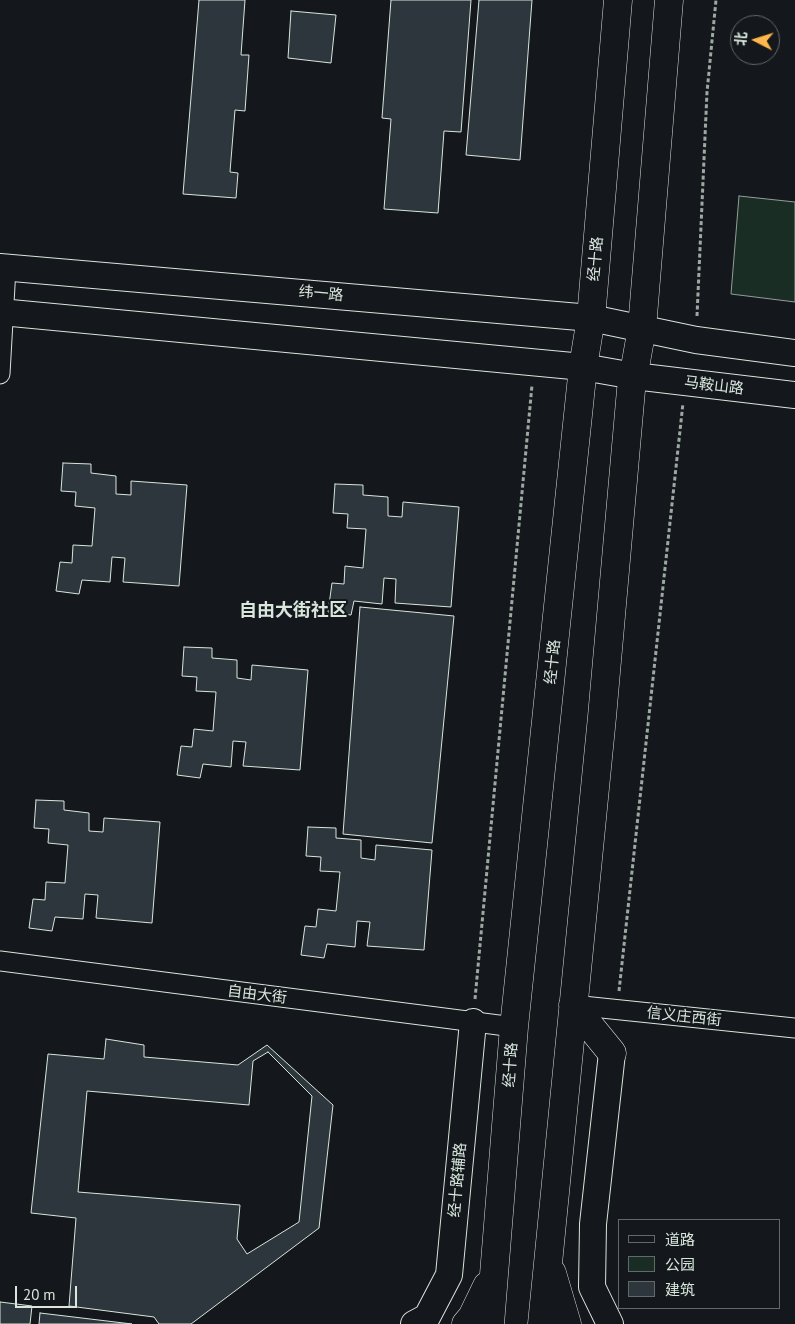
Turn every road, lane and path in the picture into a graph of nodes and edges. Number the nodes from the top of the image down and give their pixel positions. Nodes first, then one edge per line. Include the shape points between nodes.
1 (618, 0) edge
2 (669, 0) edge
3 (716, 0) edge
4 (3, 267) edge
5 (2, 312) edge
6 (591, 318) junction
7 (642, 328) junction
8 (696, 340) junction
9 (795, 353) edge
10 (533, 362) junction
11 (583, 367) junction
12 (0, 374) edge
13 (634, 376) junction
14 (685, 382) junction
15 (795, 395) edge
16 (0, 961) edge
17 (573, 1005) junction
18 (617, 1010) junction
19 (473, 1022) junction
20 (514, 1027) junction
21 (795, 1028) edge
22 (612, 1053) joint
23 (547, 1254) junction
24 (495, 1264) junction
25 (414, 1324) edge
26 (466, 1324) edge
27 (490, 1324) edge
28 (542, 1324) edge
29 (567, 1324) edge
30 (610, 1324) edge

1 - 6 highway, 经十路
2 - 7 highway
3 - 8 path via 706,92
4 - 5 street
4 - 6 main road, 纬一路
5 - 10 main road
5 - 12 street
6 - 7 main road, 纬一路
6 - 11 highway, 经十路
7 - 8 main road
7 - 13 highway
8 - 9 main road
10 - 11 main road
10 - 19 path
11 - 13 main road
11 - 20 highway, 经十路
13 - 14 main road, 马鞍山路
13 - 17 highway
14 - 15 main road, 马鞍山路
14 - 18 path
16 - 19 street, 自由大街
17 - 18 street, 信义庄西街
17 - 22 highway
17 - 23 highway
18 - 21 street, 信义庄西街
19 - 20 street, 自由大街
19 - 25 main road, 经十路辅路 via 449,1275 427,1316
20 - 24 highway, 经十路
22 - 30 main road via 594,1224 592,1287
23 - 28 highway
23 - 29 highway
24 - 26 highway via 482,1299
24 - 27 highway, 经十路

